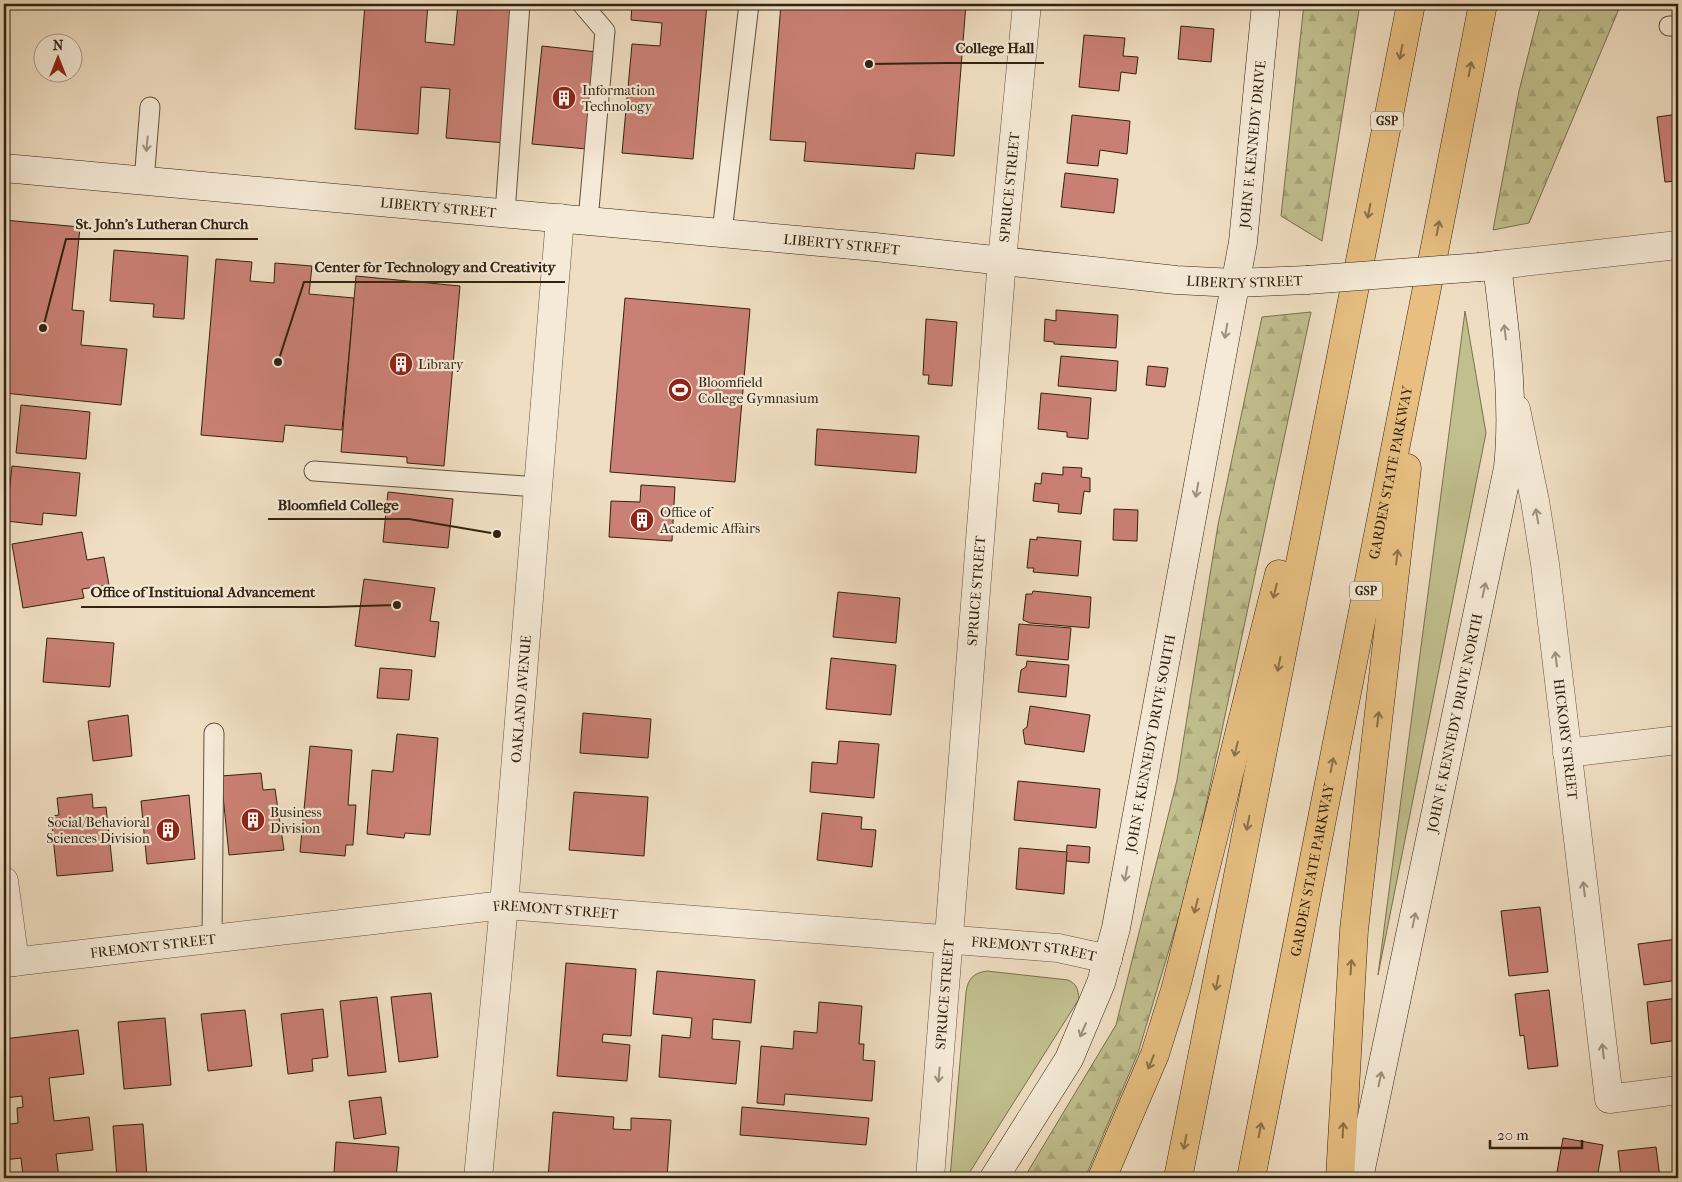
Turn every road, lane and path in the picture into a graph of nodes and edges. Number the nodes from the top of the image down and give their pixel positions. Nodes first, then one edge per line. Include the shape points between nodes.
1 (520, 4) edge
2 (582, 4) edge
3 (749, 4) edge
4 (1027, 4) edge
5 (1266, 4) edge
6 (1410, 4) edge
7 (1483, 4) edge
8 (150, 107) dead end
9 (4, 168) edge
10 (144, 181) junction
11 (505, 213) junction
12 (560, 218) junction
13 (588, 220) junction
14 (722, 232) junction
15 (1363, 238) junction
16 (1678, 245) edge
17 (1002, 260) junction
18 (1431, 262) junction
19 (1488, 266) junction
20 (1235, 283) junction
21 (1510, 380) junction
22 (314, 471) dead end
23 (538, 487) junction
24 (214, 733) dead end
25 (1678, 740) edge
26 (1567, 753) junction
27 (4, 882) edge
28 (504, 905) junction
29 (212, 939) junction
30 (950, 939) junction
31 (1108, 959) junction
32 (9, 963) edge
33 (1678, 1090) edge
34 (478, 1178) edge
35 (930, 1178) edge
36 (994, 1178) edge
37 (1102, 1178) edge
38 (1178, 1178) edge
39 (1251, 1178) edge
40 (1340, 1178) edge
41 (1359, 1178) edge

1 - 11 lane
2 - 13 lane via 605,31
3 - 14 lane
4 - 17 street, SPRUCE STREET
5 - 20 street, JOHN F. KENNEDY DRIVE via 1246,216
6 -> 15 highway, GSP
18 -> 7 highway, GARDEN STATE PARKWAY / GSP
8 -> 10 lane
9 - 10 street, LIBERTY STREET
10 - 11 street, LIBERTY STREET
11 - 12 street, LIBERTY STREET
12 - 13 street, LIBERTY STREET
12 - 23 street, OAKLAND AVENUE
13 - 14 street, LIBERTY STREET
14 - 17 street, LIBERTY STREET
15 -> 37 highway via 1176,987 1154,1054
15 -> 38 highway, GSP
16 - 19 street, LIBERTY STREET
17 - 20 street, LIBERTY STREET via 1148,278
17 - 30 street, SPRUCE STREET
39 -> 18 highway, GARDEN STATE PARKWAY / GSP
40 -> 18 highway via 1354,930
19 - 20 street, LIBERTY STREET, bridge
21 -> 19 street, JOHN F. KENNEDY DRIVE NORTH
20 -> 31 street, JOHN F. KENNEDY DRIVE SOUTH
26 -> 21 street, HICKORY STREET via 1540,531
41 -> 21 street, JOHN F. KENNEDY DRIVE NORTH via 1504,495 1511,439
22 - 23 lane
23 - 28 street, OAKLAND AVENUE
24 - 29 lane
25 - 26 street
33 -> 26 street, HICKORY STREET via 1609,1099
27 - 32 street
28 - 29 street, FREMONT STREET
28 - 30 street, FREMONT STREET
28 - 34 street, OAKLAND AVENUE
29 - 32 street, FREMONT STREET
30 - 31 street, FREMONT STREET via 1058,948
30 -> 35 street, SPRUCE STREET
31 -> 36 street, JOHN F. KENNEDY DRIVE SOUTH via 1092,1008 1069,1059

